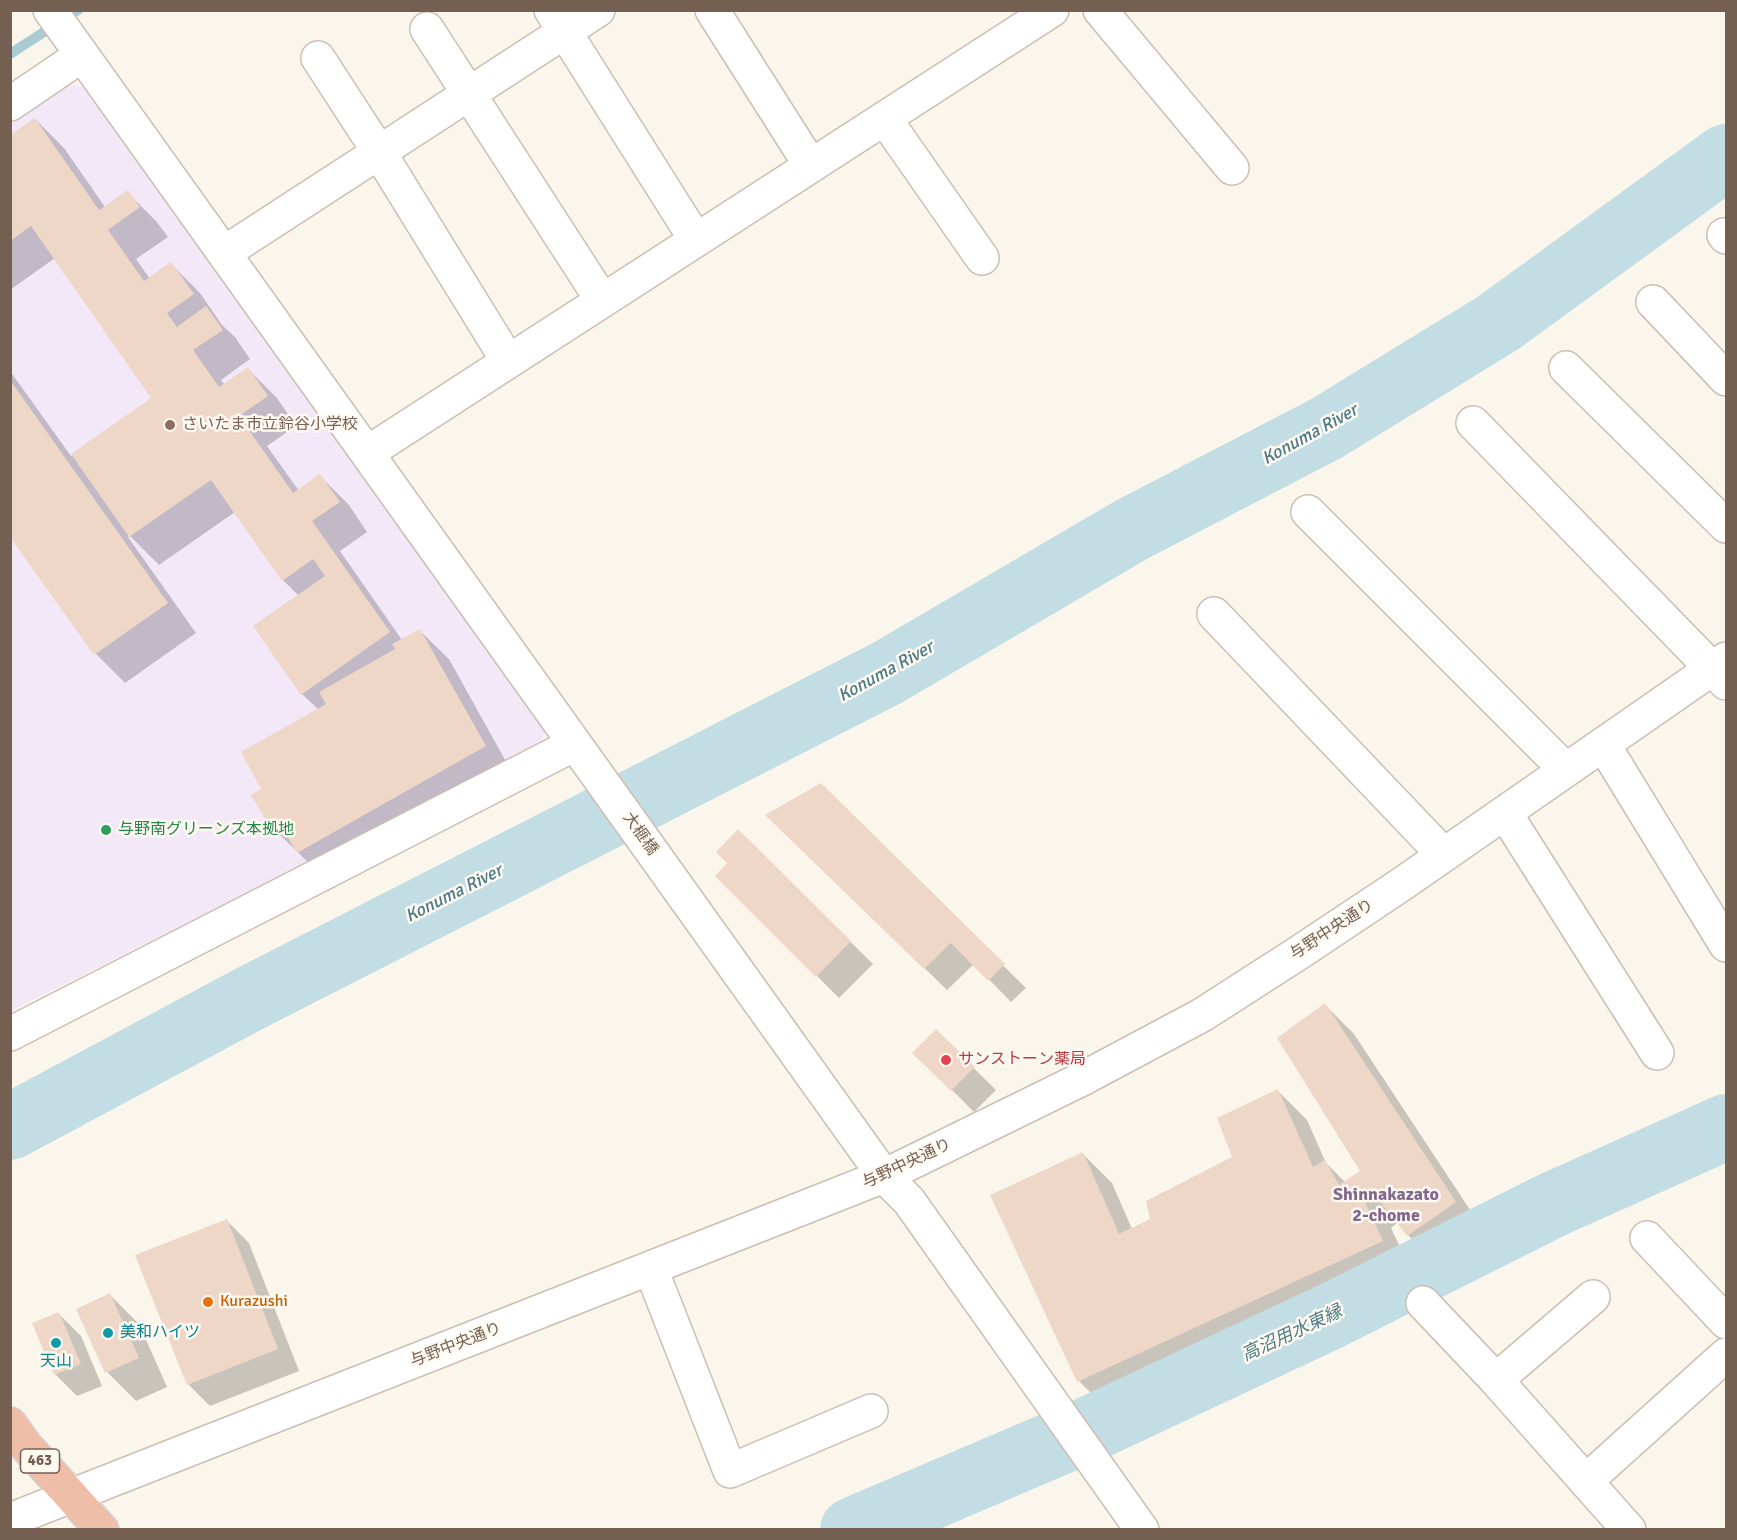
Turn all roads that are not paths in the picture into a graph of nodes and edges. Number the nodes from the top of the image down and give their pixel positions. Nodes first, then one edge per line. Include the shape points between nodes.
1 (598, 10) edge
2 (712, 10) edge
3 (1052, 10) edge
4 (1100, 10) edge
5 (558, 21) edge
6 (427, 29) dead end
7 (67, 34) edge
8 (318, 58) dead end
9 (468, 95) junction
10 (10, 104) edge
11 (885, 118) junction
12 (379, 152) junction
13 (812, 166) junction
14 (1232, 168) dead end
15 (696, 240) junction
16 (224, 253) junction
17 (982, 258) dead end
18 (602, 300) junction
19 (1653, 302) dead end
20 (508, 361) junction
21 (1566, 368) dead end
22 (1726, 380) edge
23 (1473, 423) dead end
24 (367, 453) junction
25 (1308, 512) dead end
26 (1726, 526) edge
27 (1214, 614) dead end
28 (1722, 670) edge
29 (1603, 744) junction
30 (576, 745) junction
31 (1566, 769) junction
32 (1505, 813) junction
33 (1443, 854) junction
34 (1726, 945) edge
35 (10, 1034) edge
36 (1657, 1053) dead end
37 (884, 1176) junction
38 (1647, 1238) dead end
39 (651, 1269) junction
40 (1593, 1298) dead end
41 (1423, 1303) dead end
42 (1726, 1322) edge
43 (1726, 1355) edge
44 (1496, 1380) junction
45 (871, 1411) dead end
46 (10, 1424) edge
47 (1586, 1481) junction
48 (71, 1496) junction
49 (10, 1520) edge
50 (102, 1530) edge
51 (1142, 1530) edge
52 (1629, 1530) edge

1 - 5 street
2 - 13 street
3 - 11 street
4 - 14 street
5 - 9 street
5 - 15 street
6 - 9 street
7 - 10 street
7 - 16 street, 大榧橋
8 - 12 street
9 - 12 street
9 - 18 street
11 - 13 street
11 - 17 street
12 - 16 street
12 - 20 street
13 - 15 street
15 - 18 street
16 - 24 street, 大榧橋
18 - 20 street
19 - 22 street
20 - 24 street
21 - 26 street
23 - 28 street
24 - 30 street, 大榧橋
25 - 31 street
27 - 33 street
28 - 29 street, 与野中央通り
29 - 31 street, 与野中央通り
29 - 34 street
30 - 35 street
30 - 37 street, 大榧橋
31 - 32 street, 与野中央通り
32 - 33 street, 与野中央通り
32 - 36 street
33 - 37 street, 与野中央通り via 1202,1015
37 - 39 street, 与野中央通り
37 - 51 street, 大榧橋 via 909,1201
38 - 42 street
39 - 45 street via 730,1471
39 - 48 street, 与野中央通り
40 - 44 street
41 - 44 street
43 - 47 street
44 - 47 street
46 - 48 highway, 463
47 - 52 street
48 - 49 street, 与野中央通り
48 - 50 highway, 463

